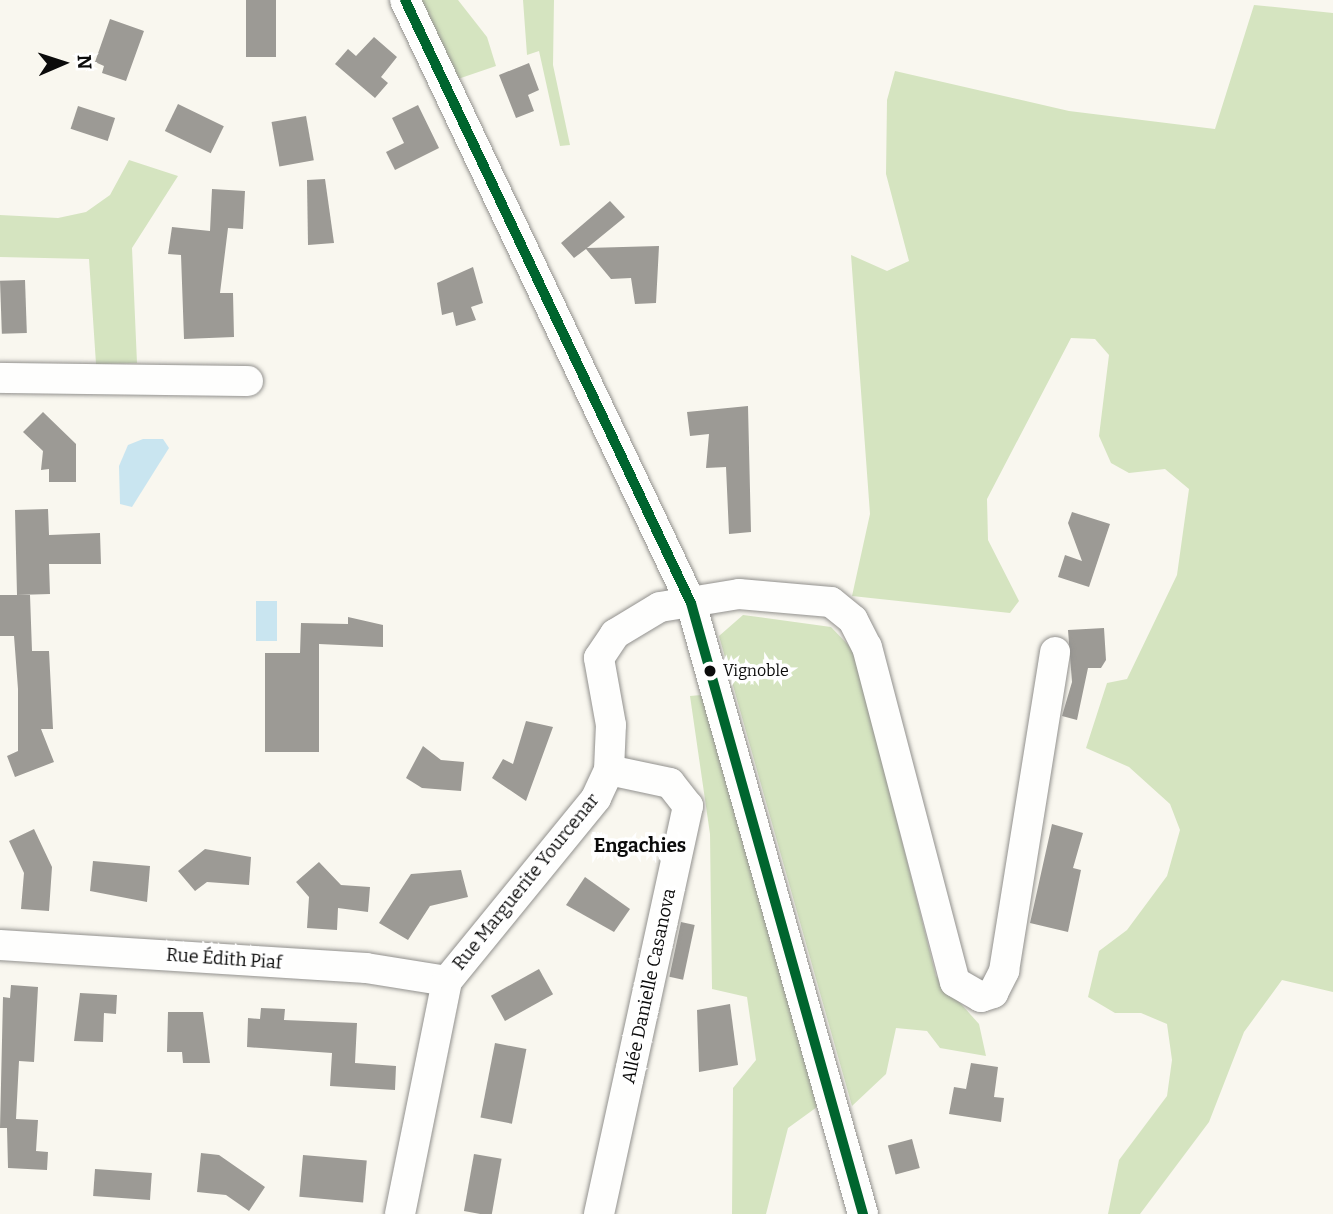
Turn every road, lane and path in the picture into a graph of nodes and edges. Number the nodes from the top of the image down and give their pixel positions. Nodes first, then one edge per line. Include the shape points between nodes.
1 (405, 0) edge
2 (0, 377) edge
3 (248, 381) dead end
4 (691, 603) junction
5 (1055, 652) dead end
6 (609, 770) junction
7 (0, 945) edge
8 (447, 981) junction
9 (400, 1214) edge
10 (599, 1214) edge
11 (863, 1214) edge

1 - 4 street
2 - 3 street
4 - 5 street, Rue Marguerite Yourcenar via 791,594 831,602 853,620 867,647 955,982 981,997 993,993 1004,971
4 - 6 street, Rue Marguerite Yourcenar via 660,607 636,621 615,634 599,658 611,725
4 - 11 street
6 - 8 street, Rue Marguerite Yourcenar via 596,798
6 - 10 street, Allée Danielle Casanova via 670,783 688,806
7 - 8 street, Rue Édith Piaf via 366,968
8 - 9 street, Rue Marguerite Yourcenar

